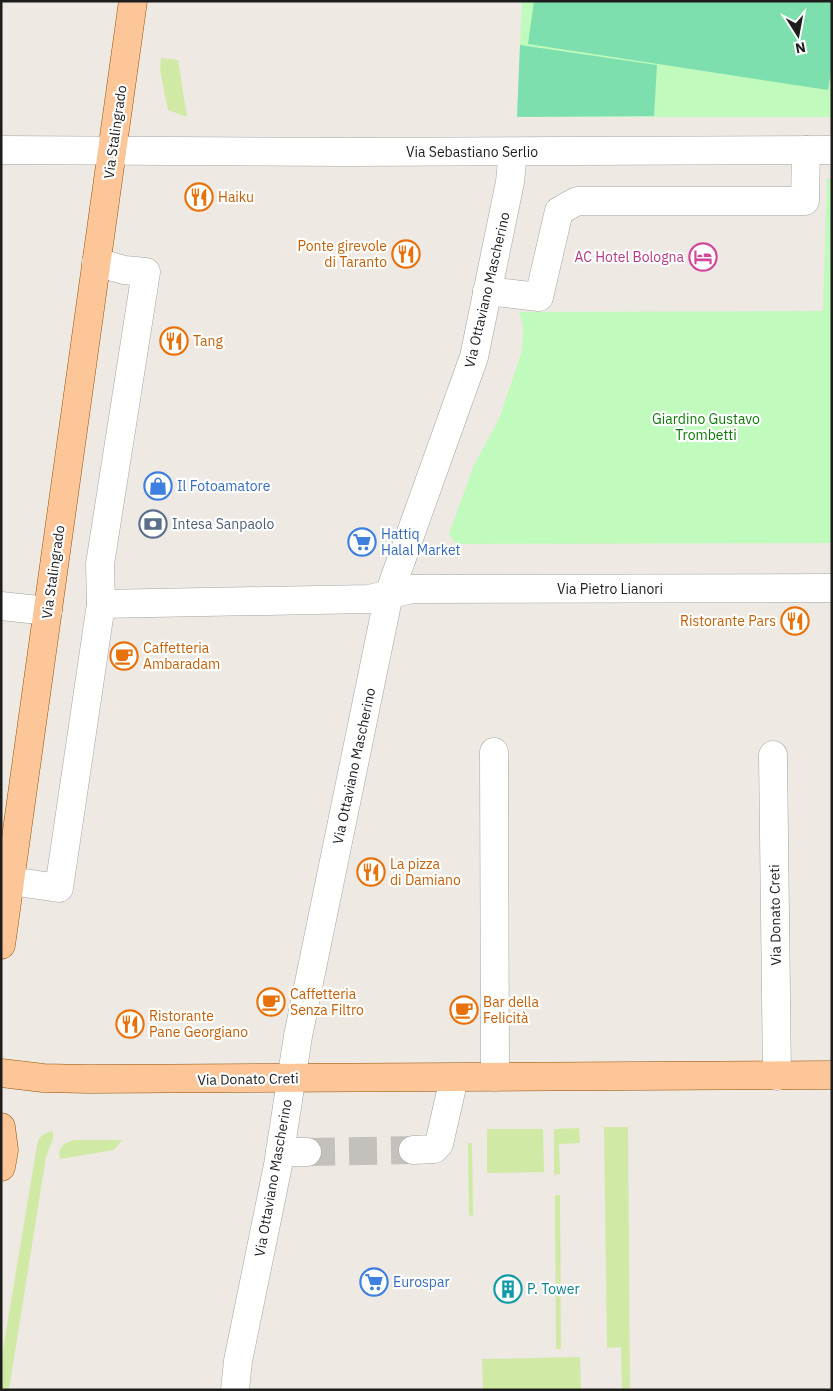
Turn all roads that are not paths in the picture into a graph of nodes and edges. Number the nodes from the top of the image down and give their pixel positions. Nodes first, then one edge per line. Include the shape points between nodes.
1 (133, 1) edge
2 (1, 150) edge
3 (112, 150) junction
4 (819, 150) edge
5 (513, 152) junction
6 (96, 262) junction
7 (487, 291) junction
8 (832, 588) edge
9 (390, 594) junction
10 (101, 604) junction
11 (1, 606) edge
12 (48, 611) junction
13 (494, 752) dead end
14 (773, 755) dead end
15 (9, 832) edge
16 (10, 881) junction
17 (1, 945) edge
18 (1, 1073) edge
19 (832, 1075) edge
20 (777, 1076) junction
21 (495, 1077) junction
22 (290, 1078) junction
23 (454, 1078) junction
24 (1, 1127) edge
25 (413, 1150) tunnel mouth
26 (280, 1152) junction
27 (307, 1152) tunnel mouth
28 (1, 1168) edge
29 (235, 1390) edge

1 - 3 main road, Via Stalingrado
2 - 3 street, Via Sebastiano Serlio
3 - 5 street, Via Sebastiano Serlio
3 - 6 main road, Via Stalingrado
4 - 5 street, Via Sebastiano Serlio
4 - 7 street via 805,201 577,201 559,211 539,296
5 - 7 street, Via Ottaviano Mascherino via 512,174
6 - 10 street via 146,272 100,564
6 - 12 main road, Via Stalingrado
7 - 9 street, Via Ottaviano Mascherino via 474,357
8 - 9 street, Via Pietro Lianori via 412,589
9 - 10 street via 368,599
9 - 22 street, Via Ottaviano Mascherino
10 - 16 street via 59,888
11 - 12 street
12 - 15 main road, Via Stalingrado
13 - 21 street
14 - 20 street, Via Donato Creti
15 - 16 main road, Via Stalingrado
16 - 17 main road, Via Stalingrado
18 - 22 main road, Via Donato Creti via 88,1080
19 - 20 main road, Via Donato Creti
20 - 21 main road, Via Donato Creti
21 - 23 main road, Via Donato Creti
22 - 23 main road, Via Donato Creti
22 - 26 street, Via Ottaviano Mascherino
23 - 25 street via 439,1144 434,1149
24 - 28 main road via 4,1150
26 - 27 street
26 - 29 street, Via Ottaviano Mascherino

